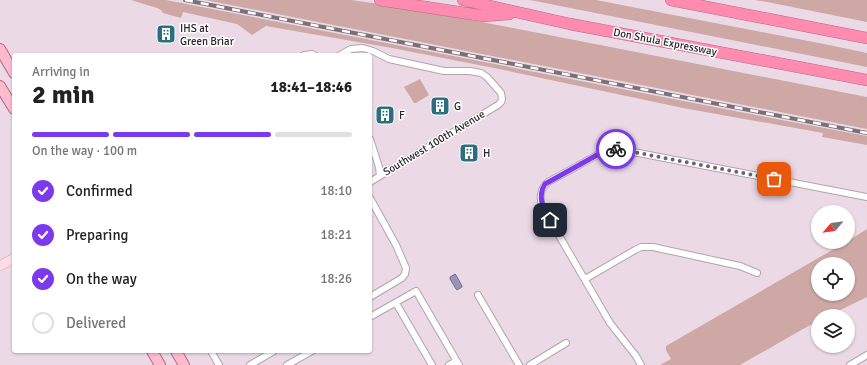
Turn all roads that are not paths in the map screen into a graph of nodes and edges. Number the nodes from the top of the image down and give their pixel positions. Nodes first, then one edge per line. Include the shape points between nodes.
1 (380, 0) edge
2 (463, 0) edge
3 (671, 0) edge
4 (522, 14) junction
5 (867, 38) edge
6 (0, 49) edge
7 (344, 53) edge
8 (12, 70) edge
9 (867, 80) edge
10 (0, 86) edge
11 (12, 106) edge
12 (372, 145) edge
13 (380, 176) junction
14 (372, 181) edge
15 (867, 197) edge
16 (372, 202) edge
17 (12, 259) edge
18 (0, 266) edge
19 (757, 274) dead end
20 (584, 279) junction
21 (478, 295) dead end
22 (372, 296) edge
23 (396, 303) junction
24 (372, 317) edge
25 (566, 343) dead end
26 (153, 353) edge
27 (177, 353) edge
28 (212, 353) edge
29 (271, 353) edge
30 (309, 353) edge
31 (867, 355) edge
32 (458, 363) edge
33 (160, 365) edge
34 (184, 365) edge
35 (219, 365) edge
36 (250, 365) edge
37 (288, 365) edge
38 (432, 365) edge
39 (449, 365) edge
40 (519, 365) edge
41 (530, 365) edge
42 (642, 365) edge
43 (850, 365) edge

1 - 4 highway via 484,16
2 - 4 highway, Don Shula Expressway
3 - 5 highway
4 - 9 highway, Don Shula Expressway
6 - 8 main road
7 - 13 street, Southwest 100th Avenue via 351,49 363,48 389,59 444,71 470,70 487,77 501,93 502,100 498,105
10 - 11 main road
12 - 13 street
13 - 14 street, Southwest 100th Avenue
15 - 20 street via 623,150 606,151 548,182 541,193 543,208
16 - 22 street via 406,268 402,278
17 - 18 street
19 - 20 street via 740,266 641,247
20 - 42 street via 610,323
21 - 40 street
23 - 24 street
23 - 32 street via 416,291
23 - 38 street
25 - 41 street
26 - 33 main road
27 - 34 main road
28 - 35 street
29 - 36 street
30 - 37 street
31 - 43 street
32 - 39 street

